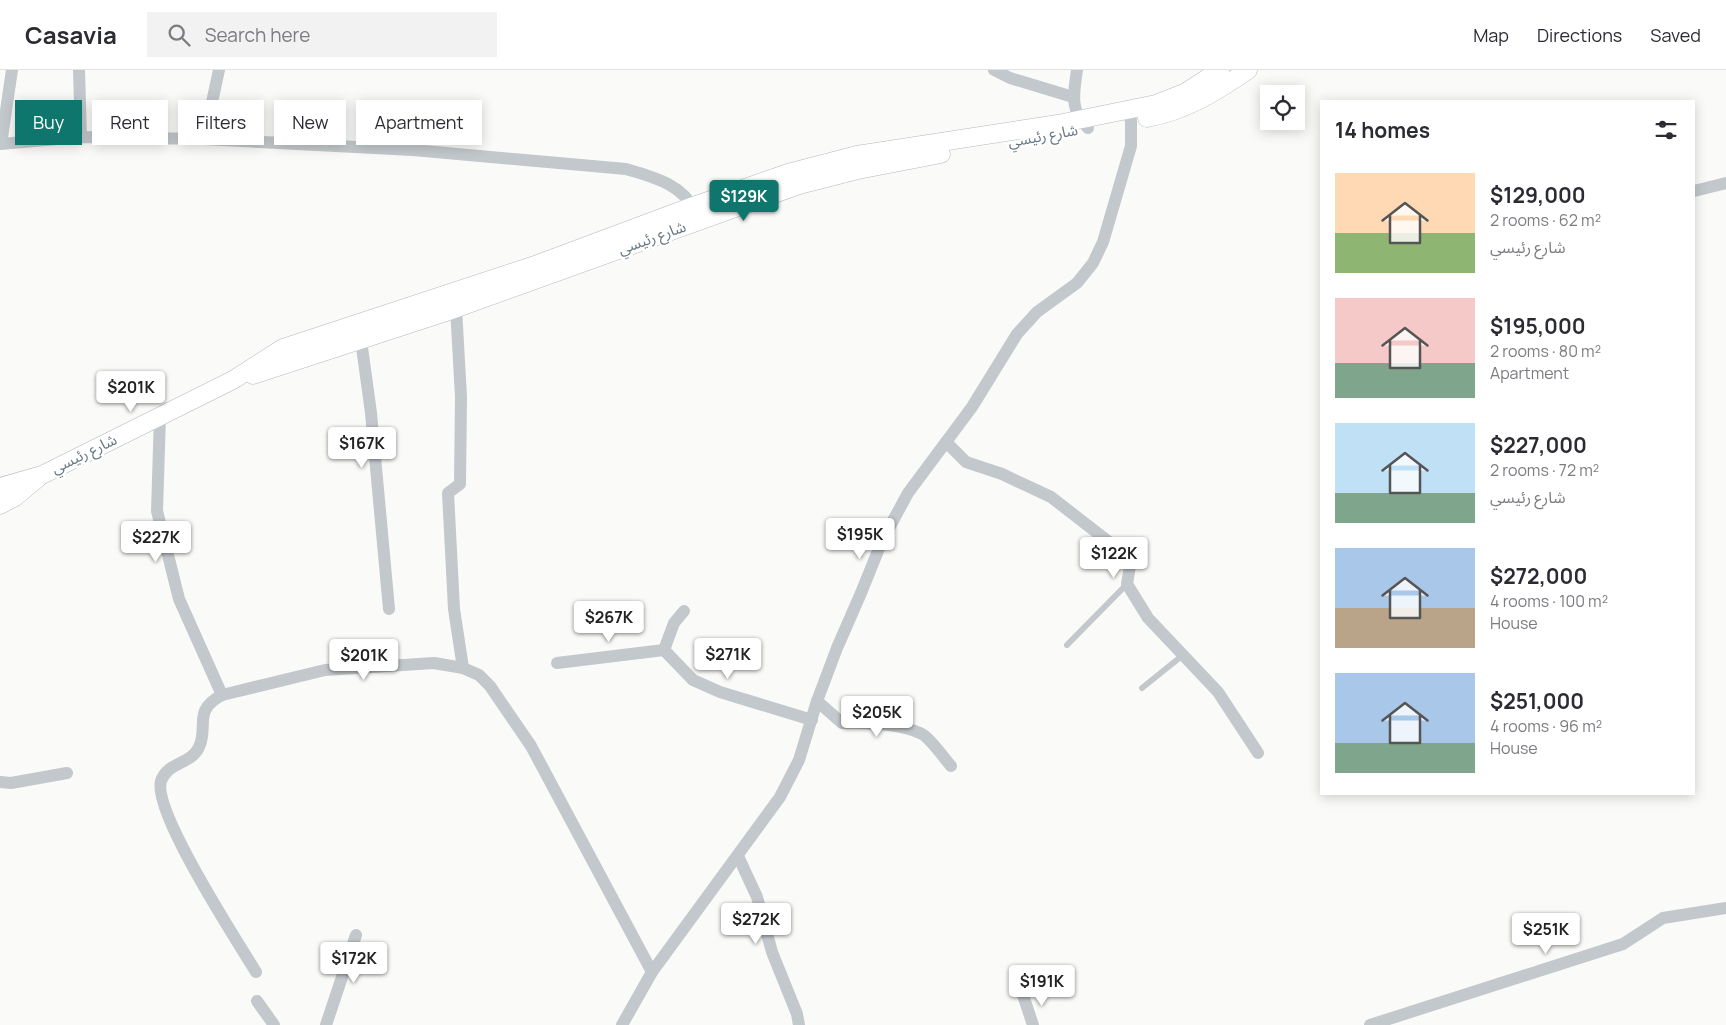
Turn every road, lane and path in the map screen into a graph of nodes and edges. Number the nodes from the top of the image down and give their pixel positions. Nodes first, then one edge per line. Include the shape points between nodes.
1 (12, 70) edge
2 (79, 70) edge
3 (219, 70) edge
4 (994, 70) edge
5 (1078, 70) edge
6 (1220, 70) edge
7 (1248, 70) edge
8 (1073, 97) junction
9 (80, 100) edge
10 (212, 100) edge
11 (1129, 116) junction
12 (1083, 124) junction
13 (82, 137) edge
14 (178, 139) edge
15 (264, 142) edge
16 (15, 143) edge
17 (0, 144) edge
18 (1726, 183) edge
19 (1695, 192) edge
20 (697, 213) junction
21 (456, 308) junction
22 (358, 332) junction
23 (160, 416) junction
24 (946, 442) junction
25 (42, 475) junction
26 (0, 487) edge
27 (0, 505) edge
28 (1127, 584) junction
29 (389, 609) dead end
30 (684, 611) dead end
31 (1067, 644) dead end
32 (664, 650) junction
33 (1183, 655) junction
34 (557, 663) dead end
35 (463, 668) junction
36 (1142, 688) dead end
37 (222, 695) junction
38 (817, 701) junction
39 (812, 720) junction
40 (1258, 753) dead end
41 (951, 766) dead end
42 (67, 773) dead end
43 (0, 782) edge
44 (738, 856) junction
45 (1726, 908) edge
46 (356, 935) dead end
47 (256, 972) dead end
48 (652, 972) junction
49 (1023, 995) dead end
50 (257, 1001) dead end
51 (274, 1025) edge
52 (326, 1025) edge
53 (622, 1025) edge
54 (799, 1025) edge
55 (1033, 1025) edge
56 (1370, 1025) edge

1 - 17 street
2 - 9 street
3 - 10 street
4 - 8 street
5 - 8 street
6 - 11 main road, شارع رئيسي via 1186,92
7 - 11 main road, شارع رئيسي via 1189,106 1159,116
8 - 12 street
11 - 12 main road, شارع رئيسي
11 - 24 street via 1131,146 1093,263 1077,283 1049,303 1017,334
12 - 20 main road, شارع رئيسي via 858,155 788,173
13 - 14 street
15 - 20 street via 413,150 626,169 658,178 679,190
16 - 17 street
18 - 19 street
20 - 21 main road, شارع رئيسي
20 - 22 main road, شارع رئيسي via 538,264
21 - 22 main road, شارع رئيسي
21 - 35 street via 461,397 460,484 448,492 454,609
22 - 23 main road, شارع رئيسي via 283,348 233,380
22 - 29 street via 371,413
23 - 25 main road, شارع رئيسي
23 - 37 street via 157,511 179,599
24 - 28 street via 966,462 1002,474 1051,497 1085,522 1118,549 1130,566
24 - 38 street via 908,493 882,541
25 - 26 main road, شارع رئيسي
25 - 27 main road, شارع رئيسي
28 - 31 lane
28 - 33 street via 1148,618
30 - 32 street via 674,623
32 - 34 street
32 - 39 street via 693,680 720,692
33 - 36 lane
33 - 40 street via 1218,692
35 - 37 street via 434,663 326,670
35 - 48 street via 486,681 531,746
37 - 47 street via 205,711 199,748 191,758 168,770 161,781 160,794 185,854
38 - 39 street
38 - 41 street via 842,723 870,722 923,734
39 - 44 street via 799,760 780,797
42 - 43 street
44 - 48 street
44 - 54 street via 757,897 772,952
45 - 56 street via 1663,918 1623,944
46 - 52 street
48 - 53 street
49 - 55 street
50 - 51 street

